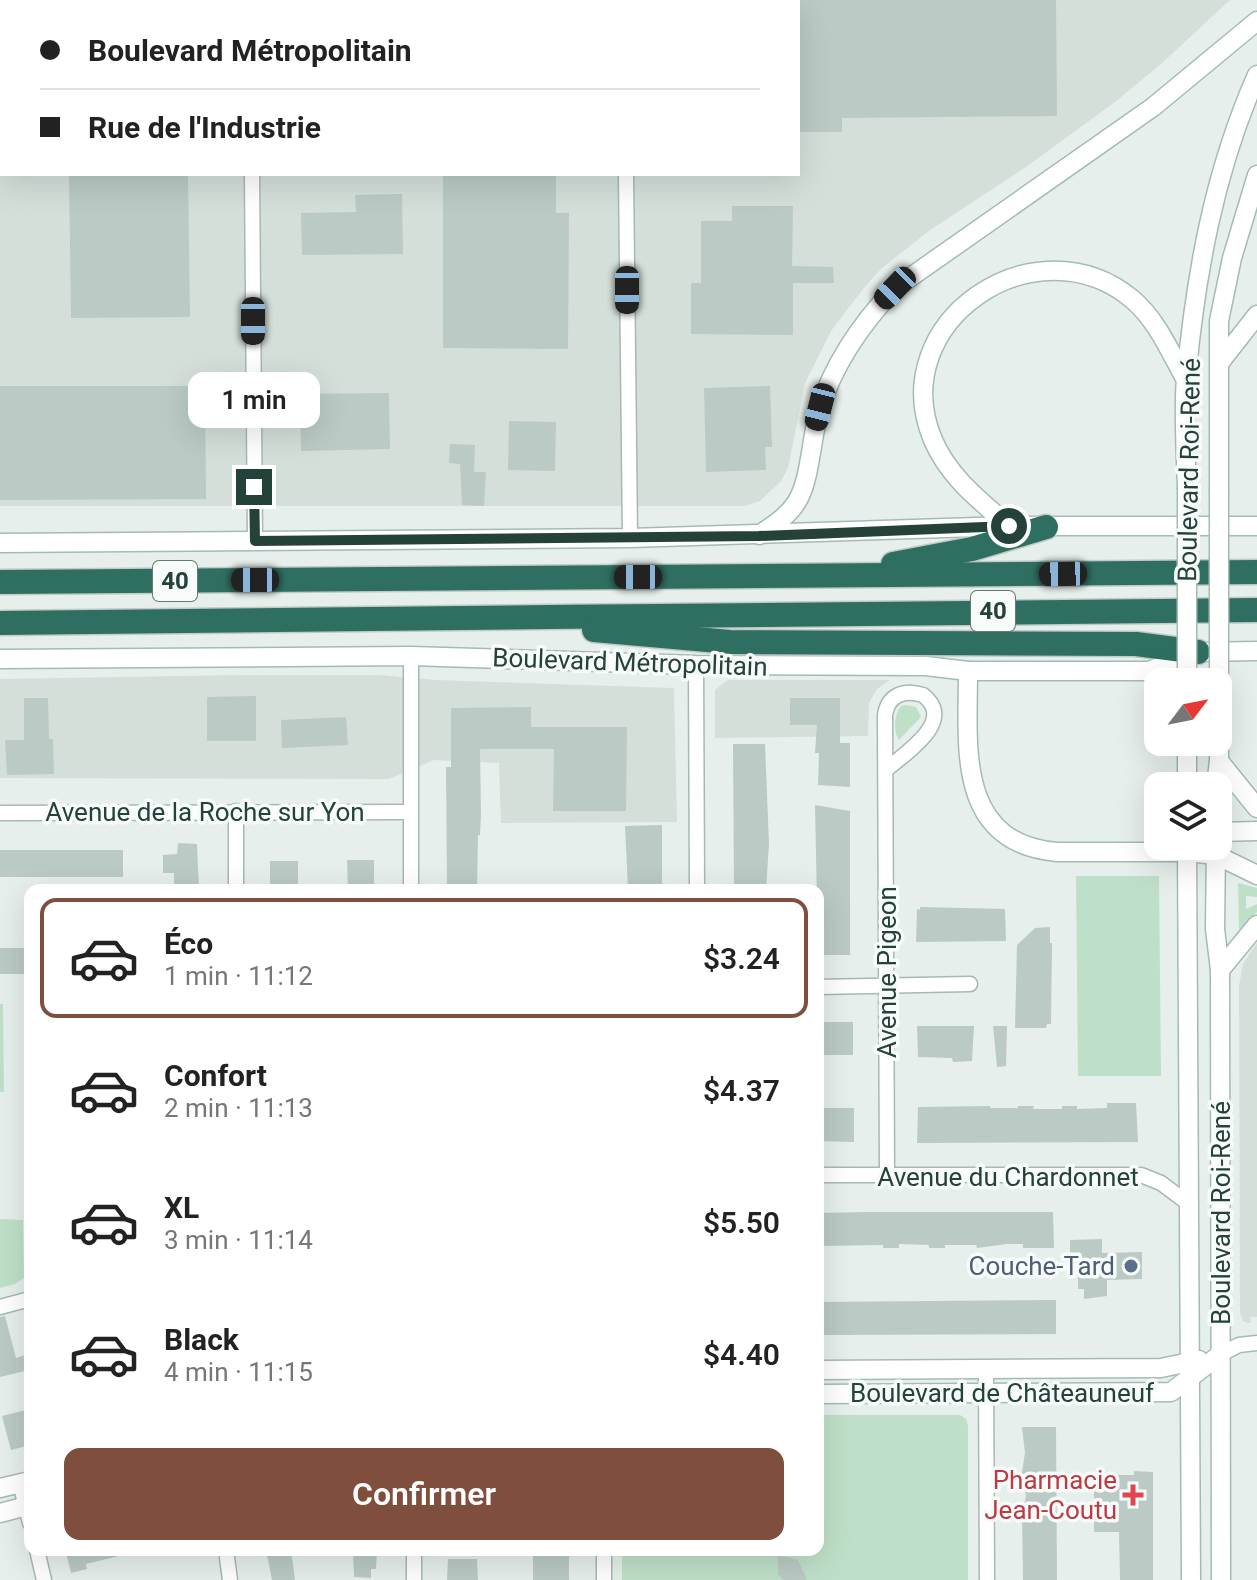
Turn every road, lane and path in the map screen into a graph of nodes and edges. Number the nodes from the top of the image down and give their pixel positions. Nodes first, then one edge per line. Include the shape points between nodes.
1 (1257, 21) edge
2 (1257, 75) edge
3 (1257, 175) edge
4 (252, 176) edge
5 (626, 176) edge
6 (1257, 315) edge
7 (1221, 361) junction
8 (1186, 380) junction
9 (1009, 526) junction
10 (1257, 526) edge
11 (1046, 527) junction
12 (759, 536) junction
13 (630, 538) junction
14 (255, 541) junction
15 (0, 543) edge
16 (1257, 572) edge
17 (828, 576) junction
18 (0, 582) edge
19 (1257, 610) edge
20 (480, 620) junction
21 (0, 623) edge
22 (1257, 651) edge
23 (1198, 652) junction
24 (411, 656) junction
25 (0, 659) edge
26 (696, 665) junction
27 (1187, 668) edge
28 (1219, 668) edge
29 (968, 671) junction
30 (1219, 756) edge
31 (1219, 761) junction
32 (886, 770) junction
33 (1218, 772) edge
34 (1257, 808) edge
35 (236, 811) junction
36 (410, 812) junction
37 (0, 813) edge
38 (1257, 831) edge
39 (1232, 832) edge
40 (1144, 849) edge
41 (1190, 860) edge
42 (1216, 860) edge
43 (1231, 860) edge
44 (1257, 875) edge
45 (236, 884) edge
46 (411, 884) edge
47 (697, 884) edge
48 (1257, 925) edge
49 (1220, 970) junction
50 (970, 984) dead end
51 (824, 987) edge
52 (887, 987) junction
53 (824, 1175) edge
54 (887, 1175) junction
55 (1189, 1204) junction
56 (24, 1301) edge
57 (0, 1307) edge
58 (1257, 1343) edge
59 (1221, 1354) junction
60 (986, 1369) junction
61 (824, 1370) edge
62 (1190, 1372) junction
63 (986, 1393) junction
64 (824, 1394) edge
65 (24, 1482) edge
66 (0, 1488) edge
67 (24, 1511) edge
68 (0, 1513) edge
69 (38, 1556) edge
70 (227, 1556) edge
71 (414, 1556) edge
72 (604, 1556) edge
73 (44, 1580) edge
74 (230, 1580) edge
75 (414, 1580) edge
76 (604, 1580) edge
77 (987, 1580) edge
78 (1191, 1580) edge
79 (1221, 1580) edge

1 - 12 main road via 1153,107 895,288 836,368 820,407 796,503
2 - 8 main road, Boulevard Roi-René via 1208,219
3 - 7 main road, Boulevard Roi-René via 1226,282 1219,321
4 - 14 street
5 - 13 street
6 - 7 main road
7 - 28 main road, Boulevard Roi-René, bridge
8 - 9 main road via 1143,309 1121,290 1091,276 1033,271 1006,278 974,296 946,326 933,351 926,376 926,411 946,465
8 - 27 main road, Boulevard Roi-René, bridge
9 - 11 main road
9 - 12 main road
10 - 11 main road
11 - 17 highway via 972,549
12 - 13 main road
13 - 14 main road
14 - 15 main road
16 - 17 highway, 40
17 - 18 highway, 40
19 - 20 highway, 40
20 - 21 highway, 40
20 - 23 highway via 730,642 1136,644
22 - 23 main road, Boulevard Métropolitain
23 - 29 main road, Boulevard Métropolitain via 1149,671
24 - 25 main road, Boulevard Métropolitain
24 - 26 main road, Boulevard Métropolitain
24 - 36 street
26 - 29 main road, Boulevard Métropolitain via 926,666
26 - 47 street
29 - 40 main road via 972,785 981,808 1001,830 1040,851
30 - 31 main road, Boulevard Roi-René
31 - 33 main road, Boulevard Roi-René
31 - 34 main road
32 - 32 street, Avenue Pigeon via 930,729 934,710 923,695 904,693 888,703
32 - 52 street, Avenue Pigeon
35 - 36 street, Avenue de la Roche sur Yon
35 - 37 street, Avenue de la Roche sur Yon
35 - 45 street
36 - 46 street
38 - 39 main road
41 - 55 main road, Boulevard Roi-René
42 - 49 main road, Boulevard Roi-René
43 - 44 main road
48 - 49 main road
49 - 59 main road, Boulevard Roi-René
50 - 52 street
51 - 52 street
52 - 54 street, Avenue Pigeon
53 - 54 street, Avenue du Chardonnet
54 - 55 street, Avenue du Chardonnet via 1141,1175
55 - 62 main road, Boulevard Roi-René
56 - 57 street
58 - 59 street, Boulevard de Châteauneuf
59 - 62 main road, Boulevard de Châteauneuf
59 - 79 main road, Boulevard Roi-René
60 - 61 main road, Boulevard de Châteauneuf
60 - 62 main road, Boulevard de Châteauneuf
60 - 63 street
62 - 63 main road, Boulevard de Châteauneuf via 1171,1392 1163,1393
62 - 78 main road, Boulevard Roi-René
63 - 64 main road, Boulevard de Châteauneuf
63 - 77 street
65 - 66 main road
67 - 68 main road
69 - 73 street
70 - 74 street
71 - 75 street
72 - 76 street

